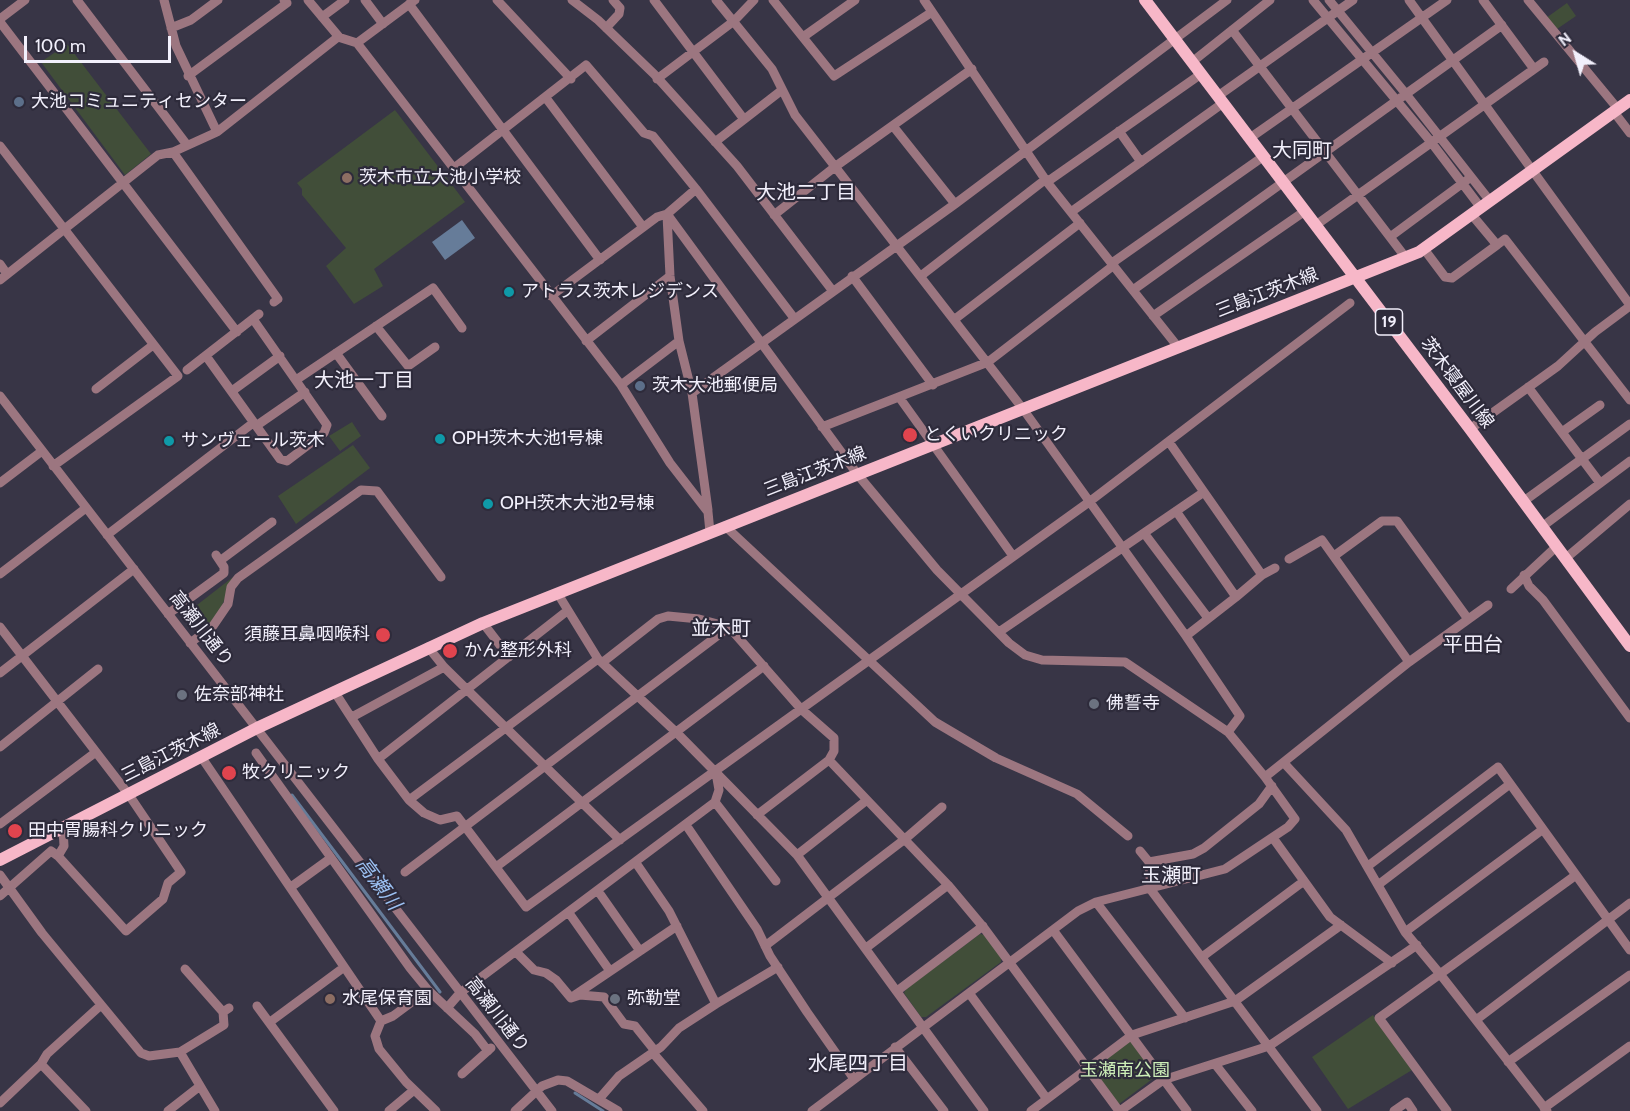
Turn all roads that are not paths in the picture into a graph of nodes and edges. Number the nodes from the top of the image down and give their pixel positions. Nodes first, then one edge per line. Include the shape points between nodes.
1 (25, 0) edge
2 (77, 0) edge
3 (164, 0) edge
4 (218, 0) edge
5 (284, 0) edge
6 (308, 0) edge
7 (345, 0) edge
8 (365, 0) edge
9 (572, 0) edge
10 (613, 0) edge
11 (654, 0) edge
12 (716, 0) edge
13 (754, 0) edge
14 (773, 0) edge
15 (855, 0) edge
16 (924, 0) edge
17 (1145, 0) edge
18 (1227, 0) edge
19 (1270, 0) edge
20 (1313, 0) edge
21 (1329, 0) edge
22 (1353, 0) edge
23 (1409, 0) edge
24 (1446, 0) edge
25 (1483, 0) edge
26 (1528, 0) edge
27 (412, 2) edge
28 (503, 2) edge
29 (932, 12) junction
30 (1336, 12) junction
31 (322, 17) junction
32 (1327, 18) junction
33 (1422, 18) junction
34 (0, 21) edge
35 (734, 21) junction
36 (383, 24) junction
37 (1502, 25) junction
38 (171, 28) junction
39 (606, 28) junction
40 (1232, 30) junction
41 (339, 37) junction
42 (803, 37) junction
43 (1174, 38) junction
44 (357, 43) junction
45 (1371, 53) junction
46 (692, 54) junction
47 (1362, 59) junction
48 (1453, 60) junction
49 (1192, 62) junction
50 (1544, 62) dead end
51 (1259, 66) junction
52 (972, 69) junction
53 (1534, 69) junction
54 (1201, 74) junction
55 (188, 76) junction
56 (571, 79) junction
57 (657, 79) junction
58 (782, 90) junction
59 (1406, 94) junction
60 (546, 98) junction
61 (1221, 100) junction
62 (1397, 100) junction
63 (1630, 100) edge
64 (1485, 104) junction
65 (1291, 109) junction
66 (1616, 111) junction
67 (743, 118) junction
68 (893, 126) junction
69 (504, 130) junction
70 (1119, 131) junction
71 (217, 132) junction
72 (1630, 133) edge
73 (1440, 136) junction
74 (1250, 138) junction
75 (715, 142) junction
76 (1431, 142) junction
77 (187, 145) junction
78 (0, 146) edge
79 (1025, 149) junction
80 (173, 152) junction
81 (1325, 153) junction
82 (1264, 156) junction
83 (1141, 162) junction
84 (836, 166) junction
85 (454, 168) junction
86 (1533, 170) junction
87 (1471, 177) junction
88 (1047, 181) junction
89 (123, 182) junction
90 (1284, 183) junction
91 (1462, 183) junction
92 (696, 189) junction
93 (1358, 195) junction
94 (955, 204) junction
95 (1481, 208) junction
96 (1305, 211) junction
97 (1071, 212) junction
98 (667, 214) junction
99 (774, 215) junction
100 (1080, 223) junction
101 (1316, 225) junction
102 (643, 227) junction
103 (65, 230) junction
104 (1390, 237) junction
105 (897, 243) junction
106 (1497, 245) junction
107 (1424, 249) junction
108 (1406, 258) junction
109 (600, 260) junction
110 (0, 264) edge
111 (1113, 264) junction
112 (922, 275) junction
113 (670, 276) junction
114 (852, 276) junction
115 (4, 277) edge
116 (1356, 278) junction
117 (832, 290) junction
118 (1133, 290) junction
119 (551, 296) junction
120 (274, 303) dead end
121 (1350, 303) dead end
122 (1630, 306) edge
123 (1153, 316) junction
124 (794, 318) junction
125 (955, 320) junction
126 (376, 326) junction
127 (462, 328) dead end
128 (237, 332) junction
129 (586, 341) junction
130 (679, 341) junction
131 (1584, 342) junction
132 (762, 344) junction
133 (153, 345) junction
134 (435, 346) dead end
135 (1178, 347) junction
136 (336, 353) junction
137 (206, 356) junction
138 (280, 356) junction
139 (988, 363) junction
140 (187, 370) dead end
141 (297, 380) junction
142 (621, 385) junction
143 (933, 385) junction
144 (1528, 387) junction
145 (96, 388) dead end
146 (232, 392) junction
147 (305, 392) junction
148 (692, 393) junction
149 (0, 396) edge
150 (899, 397) junction
151 (1630, 400) edge
152 (1600, 405) dead end
153 (1023, 409) junction
154 (382, 416) dead end
155 (1630, 424) edge
156 (255, 425) junction
157 (822, 427) junction
158 (1470, 429) junction
159 (1562, 432) junction
160 (1169, 442) junction
161 (934, 445) junction
162 (42, 451) junction
163 (1582, 459) junction
164 (1630, 461) edge
165 (53, 466) junction
166 (858, 476) junction
167 (0, 483) edge
168 (1600, 483) junction
169 (1204, 492) junction
170 (1524, 501) junction
171 (1089, 502) junction
172 (1630, 504) edge
173 (86, 508) junction
174 (1176, 511) junction
175 (708, 512) junction
176 (272, 522) dead end
177 (725, 526) junction
178 (1543, 526) junction
179 (710, 532) junction
180 (1144, 533) junction
181 (107, 535) junction
182 (1557, 546) junction
183 (1122, 548) junction
184 (1013, 556) junction
185 (1334, 556) junction
186 (1566, 558) junction
187 (1289, 559) dead end
188 (1275, 568) dead end
189 (134, 569) junction
190 (0, 574) edge
191 (1262, 575) junction
192 (1524, 575) junction
193 (441, 577) dead end
194 (1511, 589) dead end
195 (961, 592) junction
196 (558, 594) junction
197 (1236, 597) junction
198 (1488, 605) dead end
199 (567, 611) junction
200 (168, 614) junction
201 (1208, 618) junction
202 (1468, 619) junction
203 (483, 623) junction
204 (0, 627) edge
205 (729, 627) junction
206 (999, 632) junction
207 (1186, 636) junction
208 (190, 643) junction
209 (1630, 646) edge
210 (428, 647) junction
211 (22, 656) junction
212 (509, 657) junction
213 (870, 660) junction
214 (601, 661) junction
215 (1409, 662) junction
216 (764, 666) junction
217 (444, 668) junction
218 (98, 669) dead end
219 (0, 673) edge
220 (468, 689) junction
221 (334, 691) junction
222 (638, 696) junction
223 (56, 701) junction
224 (801, 709) junction
225 (352, 717) junction
226 (1630, 718) edge
227 (257, 728) junction
228 (507, 728) junction
229 (1228, 732) junction
230 (677, 733) junction
231 (0, 747) edge
232 (96, 752) junction
233 (256, 753) dead end
234 (202, 758) junction
235 (378, 759) junction
236 (829, 760) junction
237 (1284, 763) junction
238 (545, 766) junction
239 (716, 773) junction
240 (1265, 777) junction
241 (1510, 784) junction
242 (1272, 786) junction
243 (129, 795) junction
244 (410, 800) junction
245 (867, 800) junction
246 (716, 802) junction
247 (584, 804) junction
248 (942, 807) dead end
249 (757, 815) junction
250 (1430, 821) junction
251 (0, 824) edge
252 (686, 825) junction
253 (465, 826) junction
254 (63, 829) junction
255 (1542, 830) junction
256 (1128, 836) dead end
257 (1443, 836) junction
258 (1273, 838) junction
259 (905, 839) junction
260 (620, 840) junction
261 (1140, 851) dead end
262 (797, 855) junction
263 (58, 856) junction
264 (331, 858) junction
265 (0, 860) edge
266 (636, 862) junction
267 (1149, 862) junction
268 (1368, 866) junction
269 (496, 867) junction
270 (405, 872) dead end
271 (0, 875) edge
272 (1576, 875) junction
273 (776, 881) dead end
274 (1304, 881) junction
275 (948, 885) junction
276 (1378, 885) junction
277 (291, 887) junction
278 (8, 890) junction
279 (1151, 890) junction
280 (598, 891) junction
281 (0, 897) edge
282 (829, 898) junction
283 (1096, 902) junction
284 (1630, 903) edge
285 (569, 913) junction
286 (1608, 919) junction
287 (1341, 925) junction
288 (677, 926) junction
289 (983, 926) junction
290 (1053, 930) junction
291 (1405, 932) junction
292 (1417, 945) junction
293 (765, 946) junction
294 (866, 948) junction
295 (1630, 950) edge
296 (640, 951) junction
297 (516, 952) junction
298 (1202, 957) junction
299 (1010, 962) junction
300 (1392, 963) junction
301 (778, 967) junction
302 (344, 968) junction
303 (185, 969) dead end
304 (610, 971) junction
305 (1440, 974) junction
306 (1630, 975) edge
307 (428, 990) junction
308 (897, 991) junction
309 (969, 993) junction
310 (458, 995) junction
311 (571, 998) junction
312 (1235, 1001) junction
313 (716, 1004) junction
314 (101, 1005) junction
315 (257, 1006) dead end
316 (447, 1008) junction
317 (1185, 1018) junction
318 (1476, 1020) junction
319 (381, 1021) junction
320 (270, 1022) junction
321 (922, 1026) junction
322 (1132, 1035) junction
323 (498, 1043) junction
324 (1269, 1046) junction
325 (1630, 1046) edge
326 (895, 1047) junction
327 (488, 1051) junction
328 (180, 1052) junction
329 (654, 1052) junction
330 (1508, 1062) junction
331 (1215, 1064) junction
332 (41, 1065) junction
333 (1088, 1069) junction
334 (462, 1074) dead end
335 (854, 1079) junction
336 (1163, 1080) junction
337 (200, 1086) junction
338 (414, 1090) junction
339 (537, 1092) junction
340 (599, 1099) junction
341 (1047, 1099) junction
342 (0, 1103) edge
343 (1312, 1109) edge
344 (1546, 1109) edge
345 (86, 1111) edge
346 (168, 1111) edge
347 (215, 1111) edge
348 (334, 1111) edge
349 (389, 1111) edge
350 (436, 1111) edge
351 (515, 1111) edge
352 (552, 1111) edge
353 (618, 1111) edge
354 (703, 1111) edge
355 (812, 1111) edge
356 (944, 1111) edge
357 (984, 1111) edge
358 (1031, 1111) edge
359 (1119, 1111) edge
360 (1187, 1111) edge
361 (1252, 1111) edge
362 (1394, 1111) edge
363 (1413, 1111) edge
364 (1447, 1111) edge

1 - 34 street
2 - 77 street
3 - 38 street
4 - 38 street via 191,20
5 - 55 street via 287,3
6 - 31 street
7 - 31 street
8 - 36 street
9 - 39 street
10 - 39 street via 620,8 619,14
11 - 46 street
12 - 35 street
13 - 35 street
14 - 42 street
15 - 42 street
16 - 29 street
17 - 43 main road, 茨木寝屋川線 / 19
18 - 43 street
19 - 40 street
20 - 32 street
21 - 30 street
22 - 30 street
23 - 33 street
24 - 33 street
25 - 37 street
26 - 66 street
27 - 36 street
27 - 69 street
28 - 56 street
29 - 42 street via 834,76
29 - 52 street
30 - 32 street
30 - 45 street
31 - 41 street
32 - 47 street
32 - 51 street
33 - 45 street
33 - 48 street
34 - 89 street
35 - 46 street
35 - 58 street via 772,69
36 - 44 street
37 - 48 street
37 - 53 street
38 - 55 street
39 - 57 street
40 - 49 street
40 - 51 street
41 - 44 street
41 - 71 street
43 - 49 main road, 茨木寝屋川線 / 19
43 - 79 street
44 - 85 street
45 - 47 street
45 - 59 street
46 - 57 street
46 - 67 street
47 - 62 street
47 - 65 street
48 - 59 street
48 - 64 street
49 - 54 main road, 茨木寝屋川線 / 19
50 - 53 street
51 - 61 street
51 - 65 street
52 - 68 street
52 - 79 street
53 - 64 street
54 - 61 main road, 茨木寝屋川線 / 19
54 - 70 street
55 - 71 street
56 - 60 street
56 - 92 street via 586,65 644,133 653,136
57 - 75 street
58 - 67 street
58 - 84 street via 795,115
59 - 62 street
59 - 73 street
60 - 69 street
60 - 102 street
61 - 74 main road, 茨木寝屋川線 / 19
61 - 83 street
62 - 76 street
62 - 81 street
63 - 66 main road, 三島江茨木線
64 - 73 street
64 - 86 street
65 - 74 street
65 - 81 street
66 - 72 street
66 - 86 main road, 三島江茨木線
67 - 75 street
68 - 84 street
68 - 94 street
69 - 85 street
69 - 109 street
70 - 83 street
70 - 88 street
71 - 77 street
73 - 76 street
73 - 87 street
74 - 82 main road, 茨木寝屋川線 / 19
75 - 99 street
76 - 91 street
76 - 93 street
77 - 80 street
78 - 103 street
79 - 88 street
79 - 94 street
80 - 89 street via 158,155
80 - 120 street via 278,299
81 - 90 street
81 - 93 street
82 - 90 main road, 茨木寝屋川線 / 19
82 - 111 street
83 - 97 street
84 - 99 street
84 - 105 street
85 - 119 street
86 - 95 main road, 三島江茨木線
86 - 122 street
87 - 91 street
87 - 95 street
88 - 97 street
88 - 112 street
89 - 103 street
89 - 128 street
90 - 96 main road, 茨木寝屋川線 / 19
90 - 118 street
91 - 95 street
91 - 104 street
92 - 98 street
92 - 124 street
93 - 101 street
93 - 104 street
94 - 105 street
95 - 106 street
95 - 107 main road, 三島江茨木線
96 - 101 main road, 茨木寝屋川線 / 19
96 - 123 street
97 - 100 street
98 - 102 street
98 - 113 street
98 - 132 street
99 - 117 street
100 - 111 street
100 - 125 street
101 - 116 main road, 茨木寝屋川線 / 19
102 - 109 street
103 - 115 street
103 - 133 street
104 - 108 street
105 - 112 street
105 - 114 street
106 - 107 street via 1452,278 1445,277
106 - 131 street via 1505,240
107 - 108 main road, 三島江茨木線
108 - 116 main road, 三島江茨木線
109 - 119 street
110 - 115 street
111 - 118 street
111 - 139 street
112 - 125 street
113 - 129 street
113 - 130 street
114 - 117 street
114 - 143 street
116 - 135 main road, 三島江茨木線
116 - 158 main road, 茨木寝屋川線 / 19
117 - 124 street
118 - 123 street
119 - 129 street
121 - 160 street
122 - 131 street
123 - 135 street
124 - 132 street
125 - 139 street
126 - 127 street via 433,288
126 - 134 street via 408,366
126 - 136 street
128 - 137 street
128 - 138 street via 256,317
129 - 142 street
130 - 142 street
130 - 148 street
131 - 144 street
131 - 151 street
132 - 148 street
132 - 157 street
133 - 145 street
133 - 165 street via 178,376
135 - 153 main road, 三島江茨木線
136 - 141 street
136 - 154 street
137 - 140 street
137 - 146 street
138 - 141 street
138 - 146 street
139 - 143 street
139 - 153 street
141 - 147 street
142 - 175 street via 670,463
143 - 150 street
144 - 158 street
144 - 159 street
146 - 156 street
147 - 156 street
147 - 156 street via 327,425 324,433 287,461 280,459
148 - 175 street
149 - 162 street, 高瀬川通り
150 - 157 street
150 - 161 street
152 - 159 street
153 - 161 main road, 三島江茨木線
153 - 171 street
155 - 163 street
156 - 181 street
157 - 166 street
158 - 170 main road, 茨木寝屋川線 / 19
159 - 163 street
160 - 169 street
160 - 171 street
161 - 166 main road, 三島江茨木線
161 - 184 street
162 - 165 street, 高瀬川通り
162 - 167 street
163 - 168 street
163 - 170 street
164 - 168 street
165 - 173 street, 高瀬川通り
166 - 177 main road, 三島江茨木線
166 - 195 street via 931,563
168 - 178 street
169 - 174 street
169 - 191 street
170 - 178 main road, 茨木寝屋川線 / 19
171 - 183 street
171 - 184 street
172 - 186 street
173 - 181 street, 高瀬川通り
173 - 190 street
174 - 180 street
174 - 197 street
175 - 179 street
176 - 200 street via 218,557 224,573
177 - 179 main road, 三島江茨木線
177 - 213 street
178 - 182 main road, 茨木寝屋川線 / 19
179 - 196 main road, 三島江茨木線
180 - 183 street
180 - 201 street
181 - 189 street, 高瀬川通り
182 - 186 main road, 茨木寝屋川線 / 19
182 - 192 street
183 - 206 street
183 - 207 street
184 - 195 street
185 - 187 street via 1322,540
185 - 202 street via 1382,520 1397,521
185 - 215 street
186 - 209 main road, 茨木寝屋川線 / 19
188 - 191 street
189 - 200 street, 高瀬川通り
189 - 211 street
191 - 197 street
192 - 194 street
192 - 226 street
193 - 208 street via 377,491 361,490 238,578 231,587 228,604 213,626
195 - 206 street
195 - 213 street
196 - 199 street
196 - 203 main road, 三島江茨木線
197 - 201 street
198 - 202 street
199 - 212 street
199 - 214 street
200 - 208 street, 高瀬川通り
201 - 207 street
202 - 215 street
203 - 210 main road, 三島江茨木線
203 - 212 street
204 - 211 street
205 - 214 street via 668,616 657,619
205 - 216 street
205 - 222 street
206 - 229 street via 1025,655 1042,660 1125,662
207 - 229 street via 1240,716
208 - 227 street, 高瀬川通り
210 - 217 street
210 - 221 main road, 三島江茨木線
211 - 219 street
211 - 223 street
212 - 220 street
213 - 224 street
213 - 256 street via 935,722 996,758 1077,794
214 - 222 street
214 - 228 street
215 - 237 street
216 - 224 street
216 - 230 street
217 - 220 street
217 - 225 street
218 - 223 street
220 - 228 street
220 - 235 street
221 - 225 street
221 - 227 main road, 三島江茨木線
222 - 230 street
222 - 238 street
223 - 231 street
223 - 232 street
224 - 236 street via 834,738
224 - 239 street
225 - 235 street
227 - 234 main road, 三島江茨木線
227 - 310 street, 高瀬川通り
228 - 238 street
228 - 244 street
229 - 240 street
230 - 239 street
230 - 247 street
232 - 243 street
232 - 251 street
233 - 264 street
234 - 243 main road, 三島江茨木線
234 - 277 street
235 - 244 street
236 - 245 street
236 - 249 street
237 - 240 street
237 - 268 street via 1346,830
238 - 247 street
238 - 253 street
239 - 246 street
239 - 249 street
239 - 260 street
240 - 242 street
241 - 250 street via 1498,766
241 - 255 street
241 - 257 street
242 - 258 street via 1294,819
242 - 267 street via 1259,804 1204,848 1193,854
243 - 254 main road, 三島江茨木線
243 - 263 street via 182,872 168,883 164,899 141,921 126,932
244 - 253 street via 424,813 440,820 457,816
245 - 259 street
245 - 262 street
246 - 252 street
246 - 273 street
247 - 260 street
247 - 269 street
248 - 259 street
249 - 262 street
250 - 257 street
250 - 268 street
252 - 266 street
252 - 293 street
253 - 269 street
253 - 270 street
254 - 263 street via 64,846
254 - 265 main road, 三島江茨木線
255 - 272 street
255 - 291 street
257 - 276 street
258 - 274 street
258 - 279 street via 1225,869
259 - 275 street
259 - 282 street
260 - 269 street via 526,907
261 - 267 street
262 - 282 street
263 - 278 street via 51,852
264 - 277 street
264 - 307 street
266 - 280 street
266 - 288 street
267 - 279 street
268 - 276 street
271 - 278 street
272 - 286 street
272 - 305 street
274 - 287 street
274 - 298 street
275 - 289 street
275 - 294 street
276 - 291 street
277 - 302 street
278 - 281 street
278 - 314 street
279 - 283 street
279 - 298 street
280 - 285 street
280 - 296 street
282 - 293 street
282 - 294 street
283 - 290 street
283 - 317 street
284 - 286 street
285 - 297 street
285 - 304 street
286 - 295 street
286 - 318 street
287 - 300 street
287 - 312 street
288 - 296 street
288 - 313 street
289 - 299 street
289 - 308 street
290 - 299 street
290 - 322 street
291 - 292 street
292 - 300 street
292 - 305 street
293 - 301 street
294 - 308 street
296 - 304 street
297 - 310 street
297 - 311 street via 534,970 556,980
298 - 312 street
299 - 309 street
299 - 333 street
300 - 324 street
301 - 313 street
301 - 335 street
302 - 319 street
302 - 320 street
303 - 328 street via 226,1010 224,1025
304 - 311 street
305 - 318 street
305 - 364 street via 1379,1018
306 - 330 street
307 - 316 street
307 - 319 street
308 - 321 street
309 - 321 street
309 - 341 street
310 - 316 street
310 - 323 street, 高瀬川通り
311 - 329 street via 604,997 624,1024 635,1026
312 - 317 street
312 - 324 street
313 - 329 street via 679,1028
314 - 328 street via 141,1053 149,1056
314 - 332 street via 47,1053
315 - 320 street
316 - 327 street
317 - 322 street
318 - 330 street
319 - 338 street via 375,1036 379,1049
320 - 348 street
321 - 326 street
321 - 357 street
322 - 333 street
322 - 336 street
323 - 327 street
323 - 339 street, 高瀬川通り
324 - 331 street
324 - 343 street
325 - 344 street
326 - 335 street
326 - 356 street
327 - 334 street
328 - 337 street
329 - 340 street via 619,1076
329 - 354 street
330 - 344 street
331 - 336 street
331 - 361 street
332 - 342 street
332 - 345 street
333 - 341 street
333 - 359 street
335 - 355 street
336 - 359 street
336 - 360 street
337 - 346 street
337 - 347 street
338 - 349 street
338 - 350 street
339 - 340 street via 549,1083 567,1081
339 - 351 street
339 - 352 street, 高瀬川通り
340 - 353 street
341 - 358 street
362 - 363 street via 1407,1102

